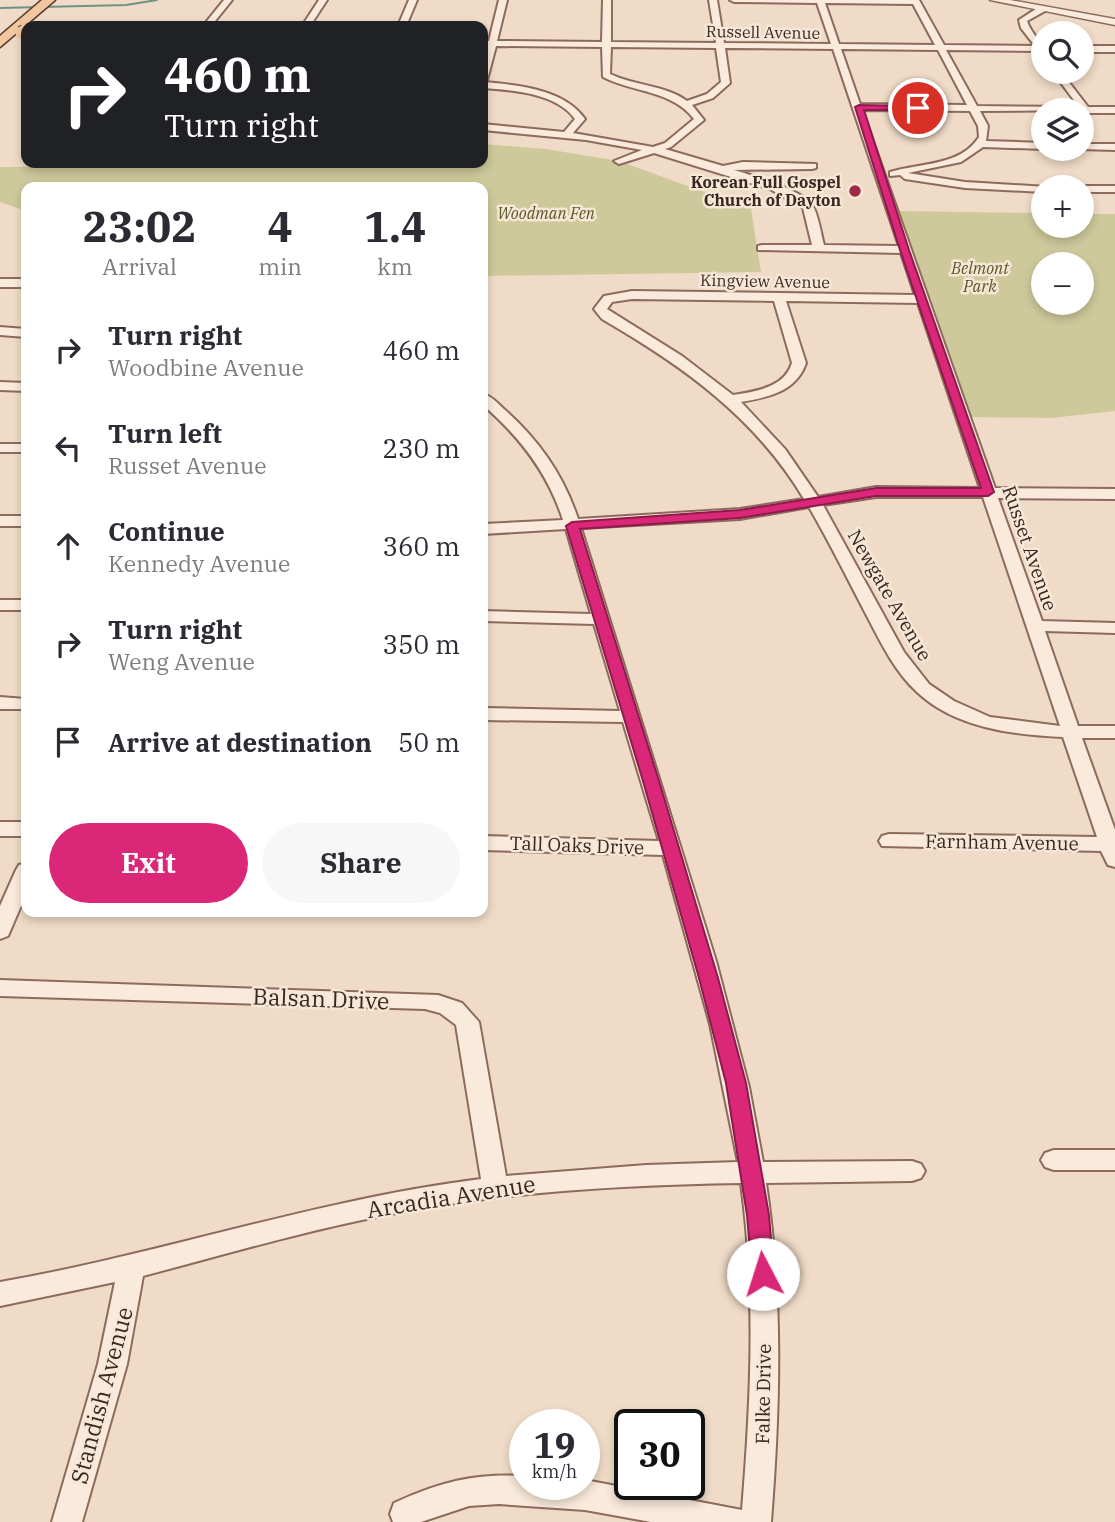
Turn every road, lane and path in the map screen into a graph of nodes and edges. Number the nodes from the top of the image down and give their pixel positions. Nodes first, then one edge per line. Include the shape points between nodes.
1 (228, 0) edge
2 (323, 0) edge
3 (413, 0) edge
4 (503, 0) edge
5 (607, 0) edge
6 (713, 0) edge
7 (734, 0) edge
8 (820, 0) edge
9 (995, 0) edge
10 (914, 1) edge
11 (50, 5) edge
12 (1044, 6) edge
13 (33, 21) edge
14 (210, 21) edge
15 (309, 21) edge
16 (404, 21) edge
17 (1115, 22) edge
18 (21, 31) edge
19 (21, 32) edge
20 (1031, 33) edge
21 (488, 40) edge
22 (0, 43) edge
23 (488, 43) edge
24 (605, 44) junction
25 (721, 46) junction
26 (837, 47) junction
27 (939, 48) junction
28 (1094, 49) edge
29 (1115, 49) edge
30 (1031, 50) edge
31 (0, 52) edge
32 (488, 83) edge
33 (1066, 84) edge
34 (1077, 98) edge
35 (685, 105) junction
36 (859, 107) junction
37 (973, 109) junction
38 (1031, 110) edge
39 (1094, 110) edge
40 (1115, 110) edge
41 (488, 127) edge
42 (568, 133) junction
43 (981, 144) junction
44 (1031, 146) edge
45 (1094, 147) edge
46 (1115, 147) edge
47 (658, 149) junction
48 (619, 162) dead end
49 (812, 166) dead end
50 (724, 169) junction
51 (881, 173) junction
52 (894, 174) junction
53 (1031, 188) edge
54 (1094, 189) edge
55 (1115, 189) edge
56 (762, 248) dead end
57 (819, 249) junction
58 (905, 250) junction
59 (0, 283) edge
60 (21, 284) edge
61 (779, 297) junction
62 (608, 299) joint
63 (921, 299) junction
64 (0, 331) edge
65 (21, 332) edge
66 (0, 386) edge
67 (21, 387) edge
68 (731, 399) junction
69 (488, 402) edge
70 (0, 448) edge
71 (21, 448) edge
72 (988, 492) junction
73 (1115, 494) edge
74 (813, 502) junction
75 (0, 521) edge
76 (21, 521) edge
77 (572, 526) junction
78 (488, 529) edge
79 (0, 605) edge
80 (21, 605) edge
81 (488, 616) edge
82 (601, 619) junction
83 (1034, 626) junction
84 (1115, 628) edge
85 (0, 703) edge
86 (21, 704) edge
87 (488, 713) edge
88 (631, 717) junction
89 (1071, 732) junction
90 (1115, 732) edge
91 (0, 829) edge
92 (21, 829) edge
93 (889, 841) dead end
94 (488, 842) edge
95 (671, 848) junction
96 (1113, 849) edge
97 (21, 882) edge
98 (0, 931) edge
99 (0, 988) edge
100 (1054, 1160) dead end
101 (1115, 1160) edge
102 (912, 1171) dead end
103 (752, 1172) junction
104 (495, 1187) junction
105 (131, 1267) junction
106 (0, 1294) edge
107 (405, 1514) dead end
108 (67, 1522) edge
109 (734, 1522) edge
110 (756, 1522) edge

1 - 14 street
2 - 15 street
3 - 16 street
4 - 21 street
5 - 24 street
6 - 25 street
7 - 8 street
8 - 10 street
8 - 26 street
9 - 12 street
10 - 27 street
11 - 13 main road
12 - 17 street
12 - 20 street via 1023,20
18 - 22 main road
19 - 31 main road
23 - 24 street, Russell Avenue
24 - 25 street, Russell Avenue
24 - 35 street via 604,71 609,78 664,92
25 - 26 street, Russell Avenue
25 - 35 street via 724,88
26 - 27 street, Russell Avenue
26 - 36 street
27 - 30 street, Russell Avenue
27 - 37 street
28 - 29 street
32 - 42 street via 525,89 573,110 580,120
33 - 34 street
35 - 47 street via 698,122
36 - 37 street
36 - 51 street
37 - 38 street
37 - 43 street via 985,132
39 - 40 street
41 - 42 street
42 - 47 street
43 - 44 street
43 - 52 street via 953,161
45 - 46 street
47 - 48 street
47 - 50 street
49 - 50 street
50 - 57 street via 804,202 811,212
51 - 52 street
51 - 58 street
52 - 53 street via 964,185
54 - 55 street
56 - 57 street
57 - 58 street
58 - 63 street, Russet Avenue
59 - 60 street
61 - 62 street, Kingview Avenue via 632,295
61 - 63 street, Kingview Avenue
61 - 68 street via 798,369 790,380 772,390
62 - 68 street, Newgate Avenue via 600,309 606,316 689,366
63 - 72 street, Russet Avenue
64 - 65 street
66 - 67 street
68 - 74 street, Newgate Avenue via 781,453
69 - 77 street, Falke Drive via 538,453
70 - 71 street
72 - 73 street
72 - 74 street via 876,492
72 - 83 street, Russet Avenue
74 - 77 street via 740,514
74 - 89 street, Newgate Avenue via 900,660 924,689 956,709 992,723
75 - 76 street
77 - 78 street
77 - 82 street, Falke Drive
79 - 80 street
81 - 82 street
82 - 88 street, Falke Drive
83 - 84 street
83 - 89 street, Russet Avenue
85 - 86 street
87 - 88 street
88 - 95 street, Falke Drive
89 - 90 street, Newgate Avenue
89 - 96 street, Russet Avenue
91 - 92 street
93 - 96 street, Farnham Avenue
94 - 95 street, Tall Oaks Drive
95 - 103 street, Falke Drive via 736,1083
97 - 98 street
99 - 104 street, Balsan Drive via 425,1001 449,1006 467,1022
100 - 101 street
102 - 103 street, Arcadia Avenue
103 - 104 street, Arcadia Avenue via 630,1175
103 - 110 street, Falke Drive via 763,1274 765,1353
104 - 105 street, Arcadia Avenue via 382,1205
105 - 106 street, Arcadia Avenue
105 - 108 street, Standish Avenue via 117,1348
107 - 109 street via 432,1501 499,1489 585,1495

